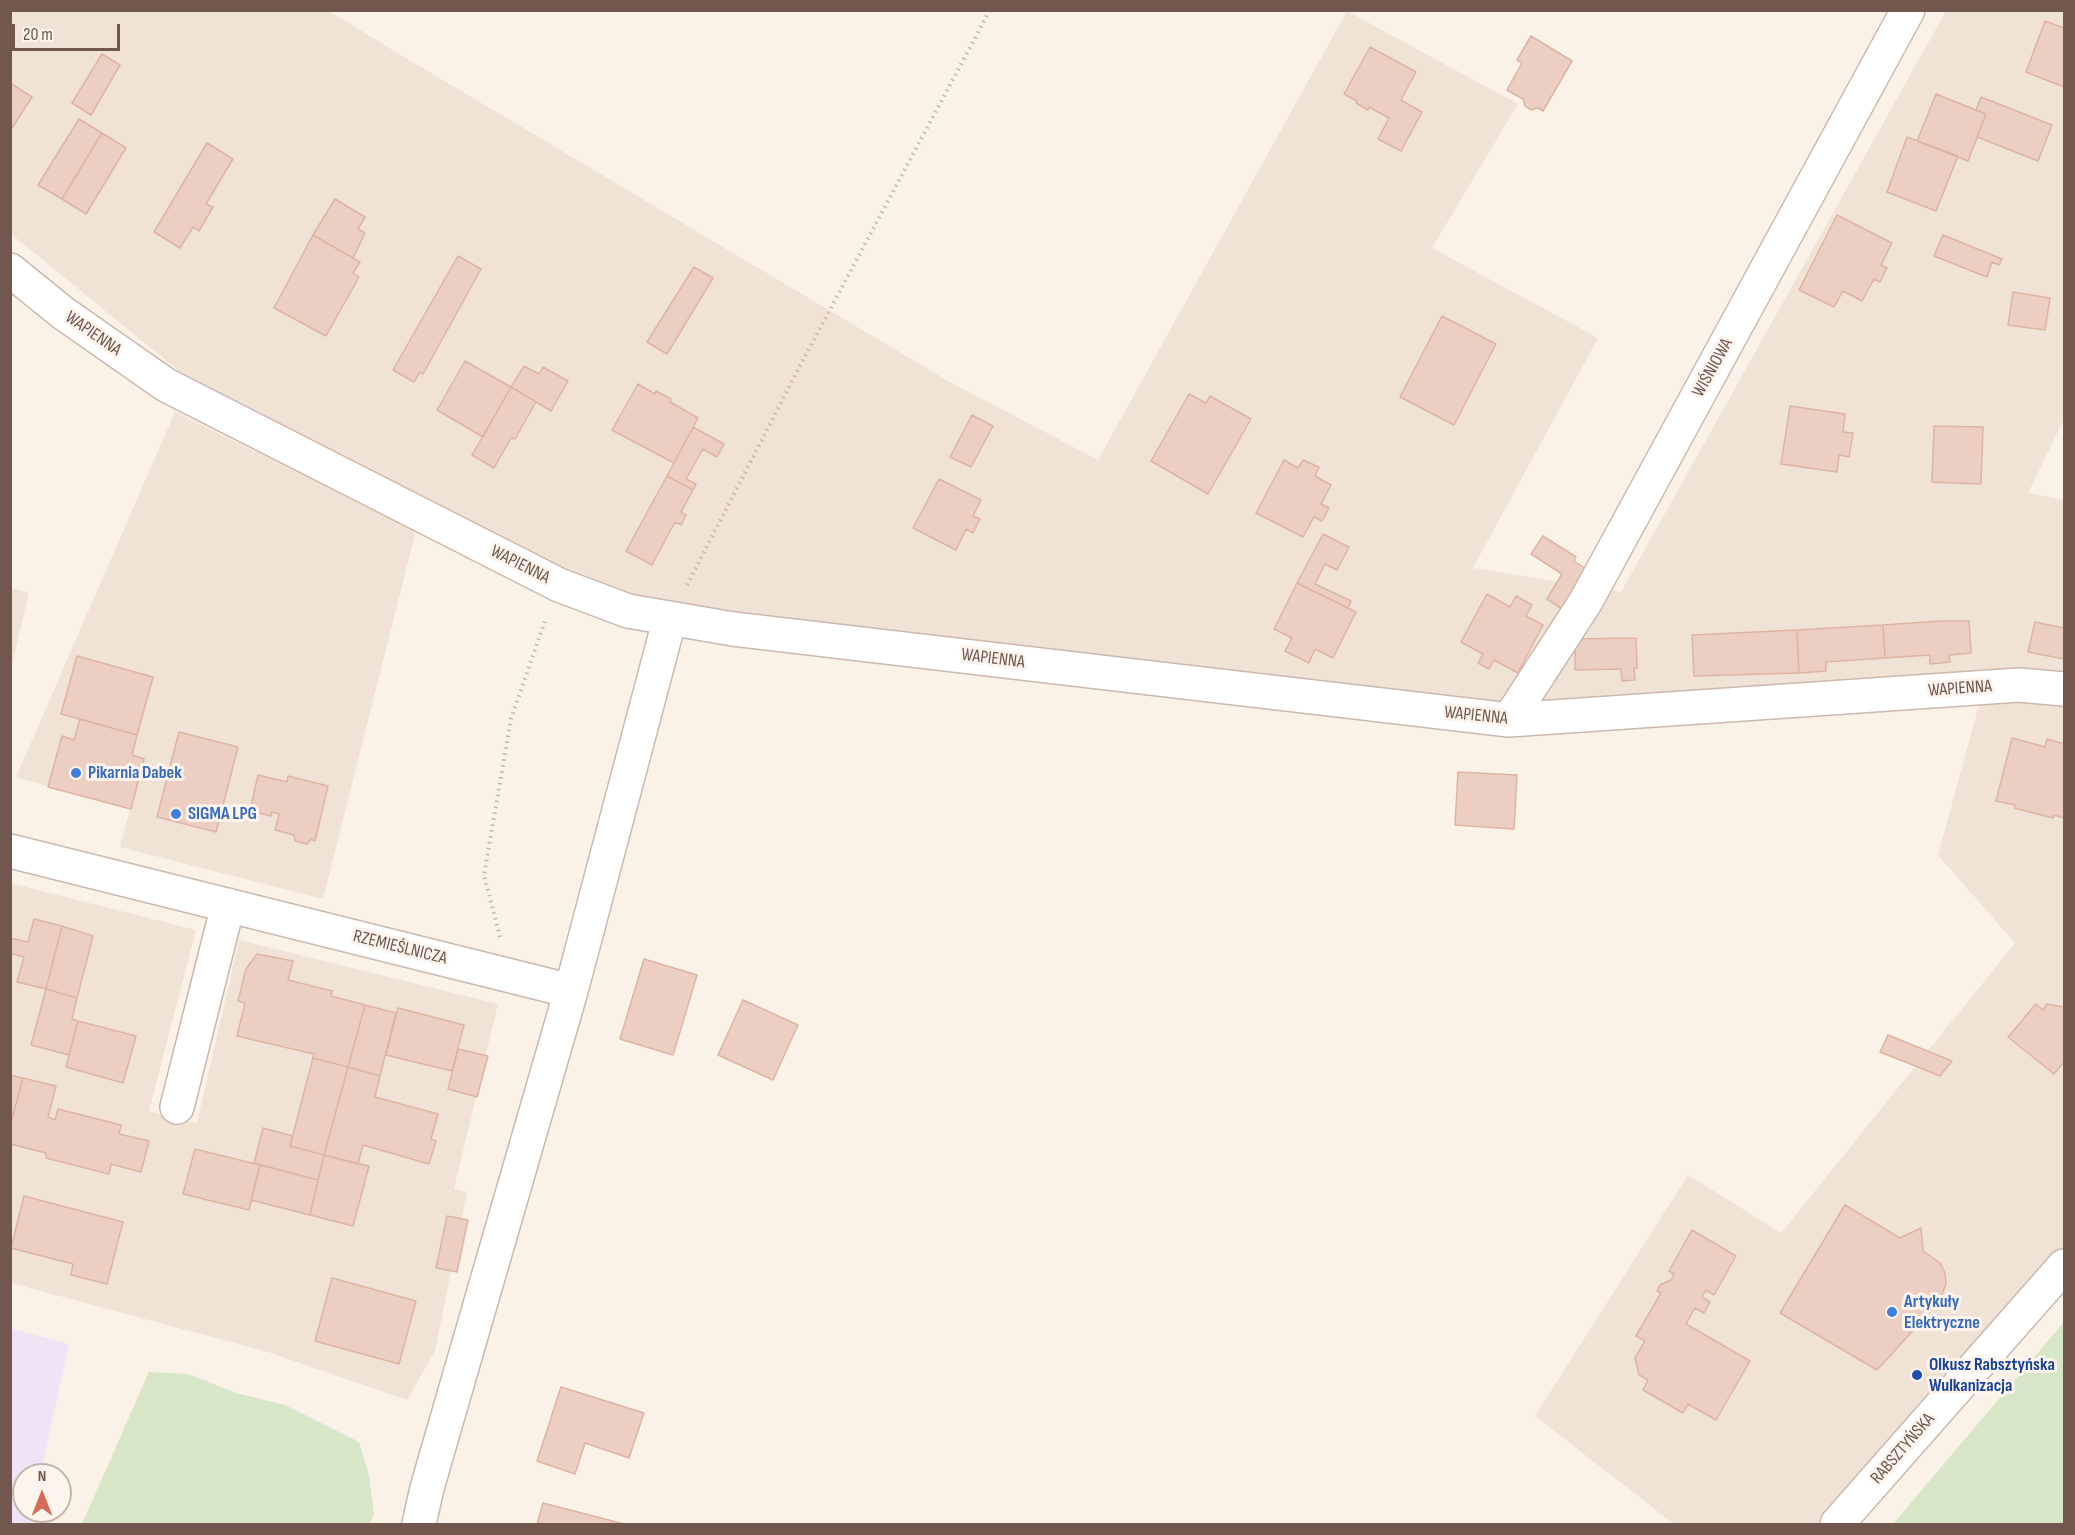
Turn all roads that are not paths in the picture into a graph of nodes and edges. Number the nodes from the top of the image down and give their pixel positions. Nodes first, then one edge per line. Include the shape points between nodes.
1 (1908, 10) edge
2 (10, 270) edge
3 (670, 618) junction
4 (2064, 689) edge
5 (1509, 720) junction
6 (10, 851) edge
7 (228, 905) junction
8 (571, 991) junction
9 (177, 1107) dead end
10 (2064, 1266) edge
11 (419, 1524) edge
12 (1837, 1524) edge

1 - 5 street, WIŚNIOWA via 1586,601
2 - 3 street, WAPIENNA via 63,313 166,385 559,585 628,611
3 - 5 street, WAPIENNA via 733,629
3 - 8 street
4 - 5 street, WAPIENNA via 2019,684
6 - 7 street, RZEMIEŚLNICZA
7 - 8 street, RZEMIEŚLNICZA
7 - 9 street
8 - 11 street
10 - 12 street, RABSZTYŃSKA

